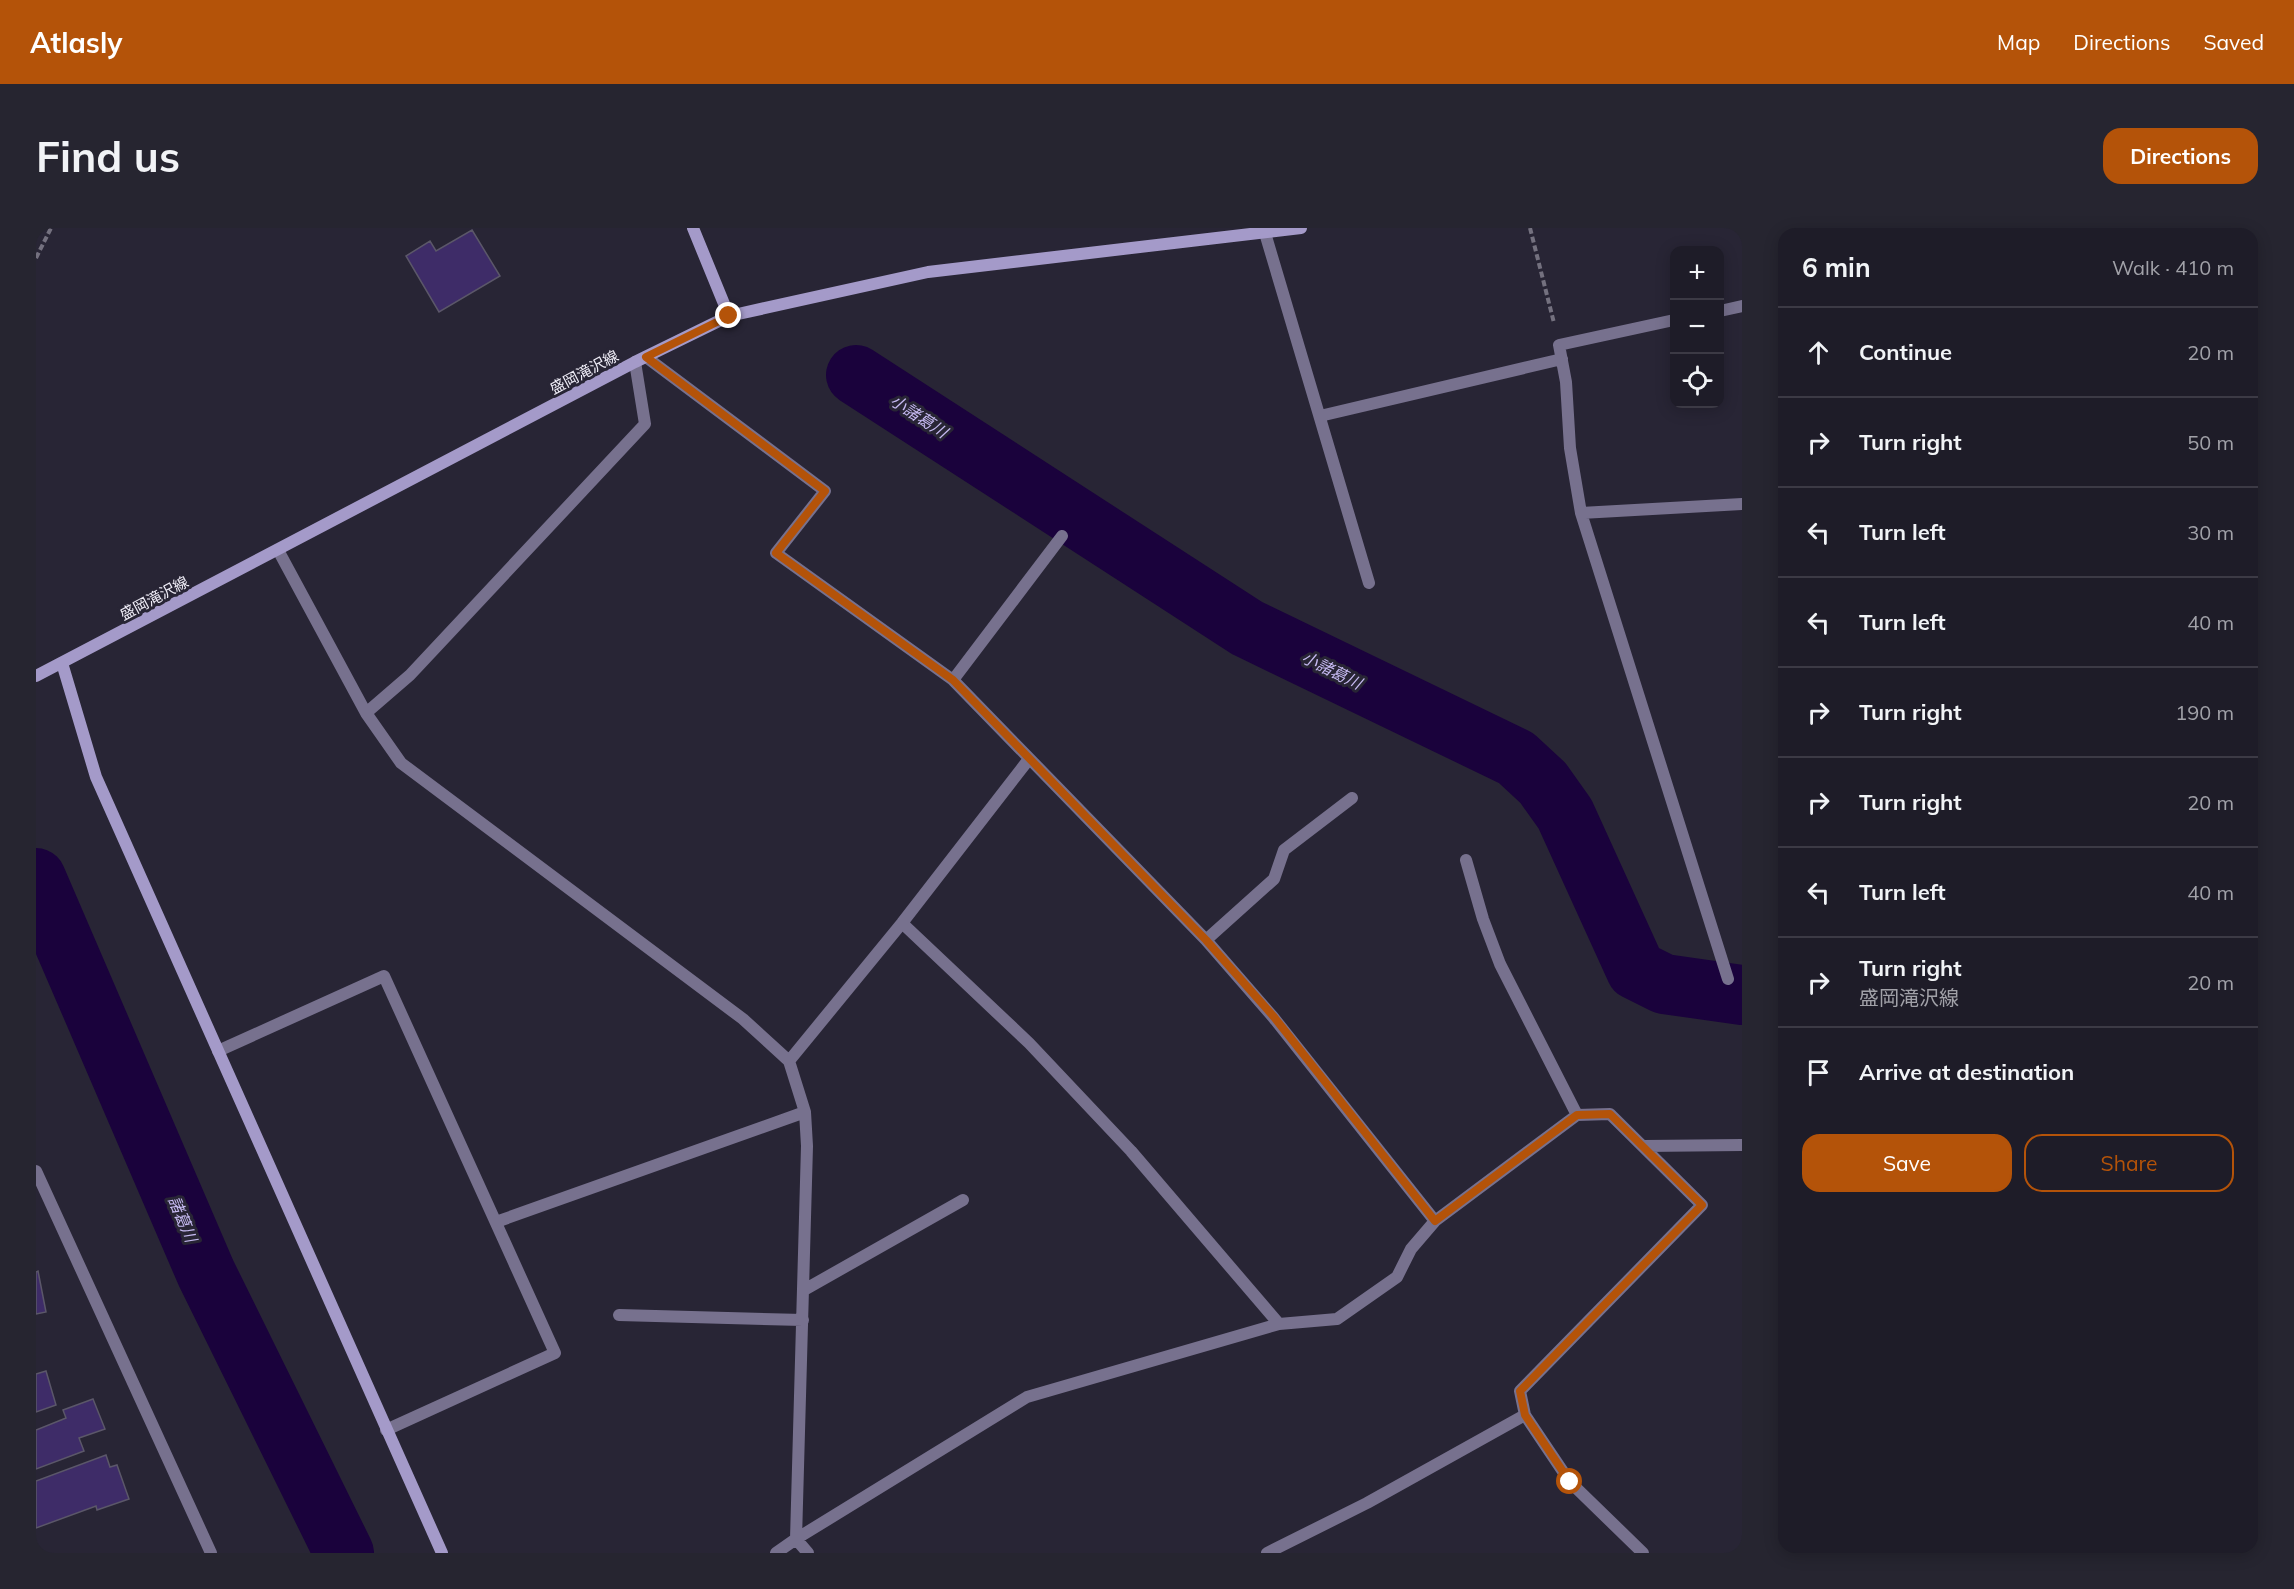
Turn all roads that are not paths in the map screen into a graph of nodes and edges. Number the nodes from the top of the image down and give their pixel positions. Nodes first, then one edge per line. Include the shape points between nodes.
1 (693, 228) edge
2 (1301, 228) edge
3 (1265, 233) junction
4 (1742, 306) edge
5 (1724, 310) edge
6 (729, 316) junction
7 (1670, 321) edge
8 (641, 359) junction
9 (1562, 359) junction
10 (1320, 416) junction
11 (1742, 504) edge
12 (1581, 513) junction
13 (1062, 536) dead end
14 (278, 550) junction
15 (1369, 583) dead end
16 (62, 663) junction
17 (36, 676) edge
18 (953, 680) junction
19 (366, 713) junction
20 (1029, 759) junction
21 (1352, 798) dead end
22 (1466, 860) dead end
23 (902, 923) junction
24 (1206, 940) junction
25 (1728, 979) dead end
26 (218, 1052) junction
27 (789, 1061) junction
28 (805, 1112) junction
29 (1577, 1115) junction
30 (1742, 1145) edge
31 (1644, 1146) junction
32 (36, 1171) edge
33 (963, 1200) dead end
34 (1435, 1221) junction
35 (496, 1222) junction
36 (804, 1290) junction
37 (618, 1315) dead end
38 (803, 1320) junction
39 (1279, 1324) junction
40 (1525, 1415) junction
41 (386, 1430) junction
42 (796, 1539) junction
43 (211, 1553) edge
44 (442, 1553) edge
45 (776, 1553) edge
46 (808, 1553) edge
47 (1267, 1553) edge
48 (1643, 1553) edge

1 - 6 main road
2 - 3 main road, 盛岡滝沢線
3 - 6 main road, 盛岡滝沢線 via 928,272
3 - 10 street
4 - 5 street
6 - 8 main road, 盛岡滝沢線
7 - 9 street via 1559,345
8 - 14 main road, 盛岡滝沢線
8 - 18 street via 825,491 776,553
8 - 19 street via 645,424 410,675
9 - 10 street
9 - 12 street
10 - 15 street
11 - 12 street
12 - 25 street
13 - 18 street
14 - 16 main road, 盛岡滝沢線
14 - 19 street
16 - 17 main road, 盛岡滝沢線
16 - 26 main road via 96,777
18 - 20 street
19 - 27 street via 401,763 742,1019
20 - 23 street
20 - 24 street
21 - 24 street via 1284,850 1274,879
22 - 29 street via 1500,964
23 - 27 street
23 - 39 street via 1029,1043 1131,1151
24 - 34 street via 1274,1017
26 - 35 street via 384,976
26 - 41 main road
27 - 28 street
28 - 35 street
28 - 36 street
29 - 31 street via 1610,1114
29 - 34 street
30 - 31 street
31 - 40 street via 1702,1205 1520,1391
32 - 43 street
33 - 36 street
34 - 39 street via 1411,1250 1397,1277 1337,1319
35 - 41 street via 555,1353
36 - 38 street
37 - 38 street
38 - 42 street
39 - 42 street via 1027,1397
40 - 47 street via 1367,1503
40 - 48 street via 1570,1482
41 - 44 main road
42 - 45 street
42 - 46 street

